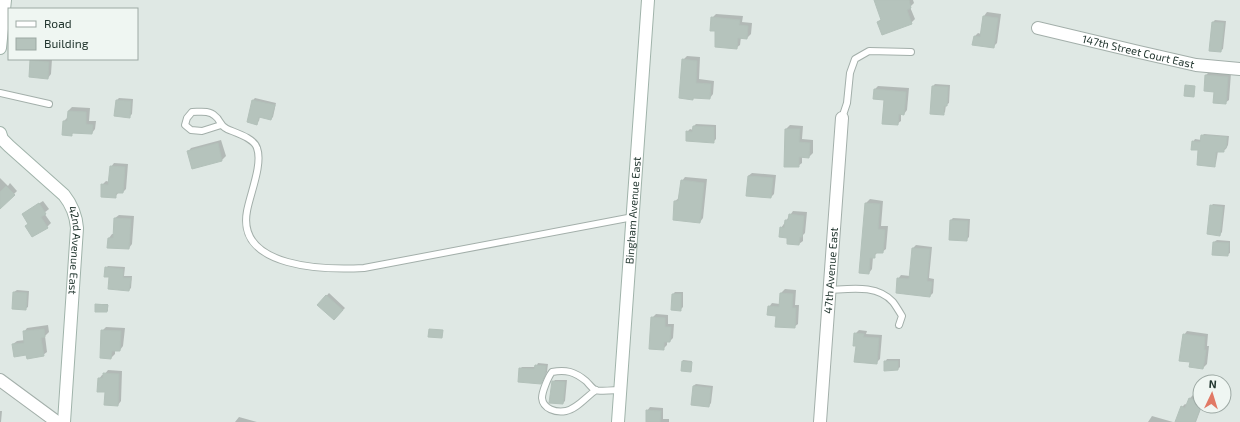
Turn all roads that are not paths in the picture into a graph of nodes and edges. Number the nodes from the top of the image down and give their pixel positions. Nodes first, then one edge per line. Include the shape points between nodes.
1 (4, 0) edge
2 (648, 0) edge
3 (1038, 28) dead end
4 (0, 48) edge
5 (911, 52) dead end
6 (1240, 69) edge
7 (0, 93) edge
8 (49, 104) dead end
9 (842, 118) joint
10 (221, 125) junction
11 (0, 133) edge
12 (633, 217) junction
13 (829, 290) junction
14 (899, 324) dead end
15 (0, 380) edge
16 (596, 390) junction
17 (620, 390) junction
18 (57, 422) edge
19 (64, 422) edge
20 (618, 422) edge
21 (820, 422) edge

1 - 4 street
2 - 12 street, Bingham Avenue East
3 - 6 street, 147th Street Court East via 1196,65
5 - 9 lane via 869,51 855,59
7 - 8 lane
9 - 13 street, 47th Avenue East
10 - 10 lane via 216,116 205,112 192,112 185,125 190,130
10 - 12 lane via 252,141 257,148 258,166 247,212 246,224 249,235 256,245 273,257 299,265 330,269 364,268
11 - 19 street, 42nd Avenue East via 9,146 64,195 76,217
12 - 17 street, Bingham Avenue East
13 - 14 lane via 869,289 882,293 893,302 902,316
13 - 21 street, 47th Avenue East
15 - 18 street
16 - 16 lane via 578,375 569,370 562,370 552,372 549,376 542,398 549,409 566,412
16 - 17 lane
17 - 20 street, Bingham Avenue East

